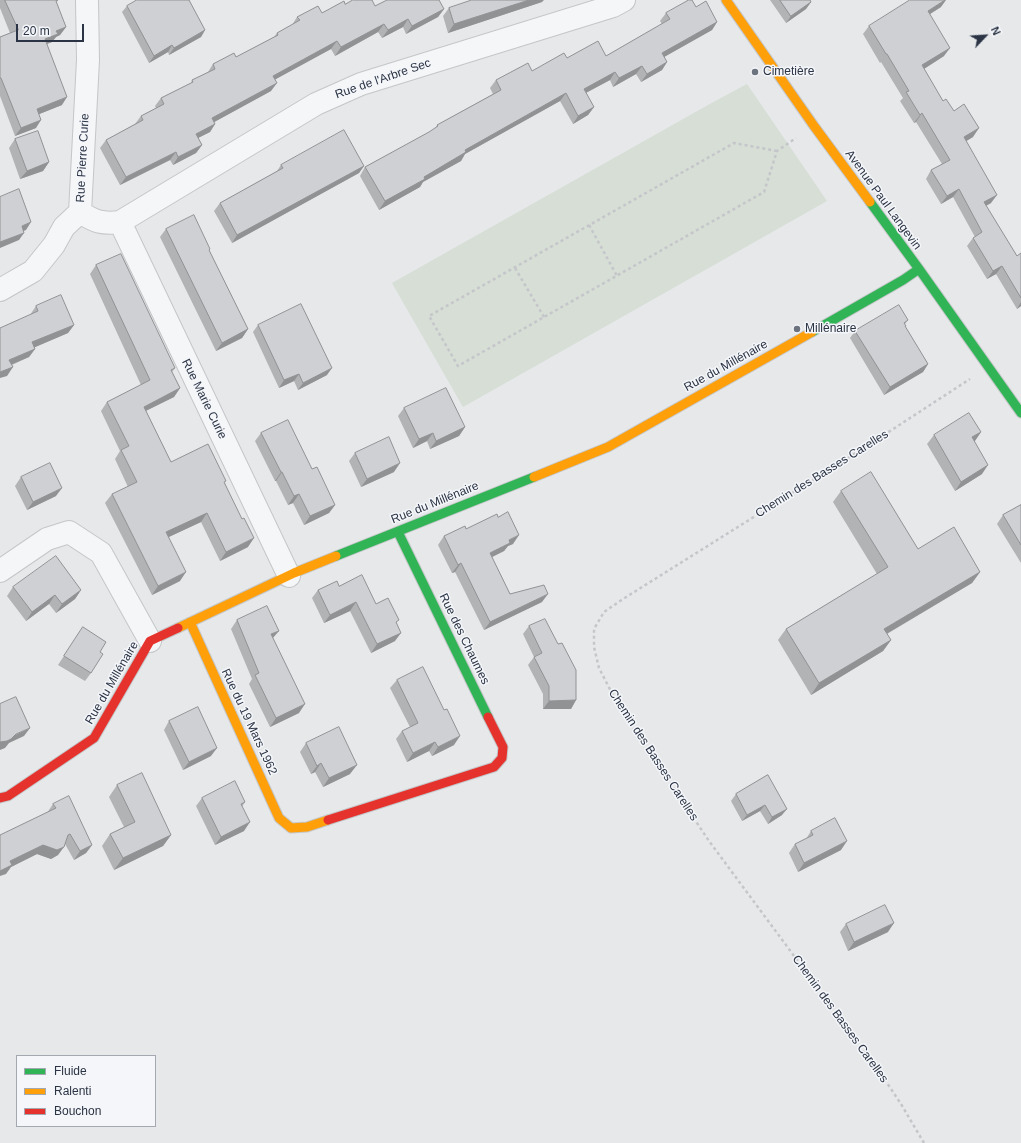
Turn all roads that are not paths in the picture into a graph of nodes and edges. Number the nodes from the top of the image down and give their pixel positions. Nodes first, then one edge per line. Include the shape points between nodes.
1 (87, 0) edge
2 (624, 0) edge
3 (726, 0) edge
4 (80, 212) junction
5 (120, 222) junction
6 (919, 269) junction
7 (4, 288) edge
8 (1021, 413) edge
9 (398, 532) junction
10 (0, 571) edge
11 (289, 576) junction
12 (190, 622) junction
13 (150, 641) junction
14 (0, 798) edge
15 (291, 828) joint

1 - 4 street, Rue Pierre Curie via 88,60
2 - 5 street, Rue de l'Arbre Sec via 613,6 362,84 316,104
3 - 6 street, Avenue Paul Langevin
4 - 5 street via 92,220 107,224
4 - 7 street, Rue Pierre Curie via 64,227 54,245 33,271
5 - 11 street, Rue Marie Curie
6 - 8 street, Avenue Paul Langevin
6 - 9 street, Rue du Millénaire via 608,447
9 - 11 street, Rue du Millénaire
9 - 15 street, Rue des Chaumes via 503,747 502,758 494,767 307,827
10 - 13 street via 47,539 69,532 101,553
11 - 12 street, Rue du Millénaire
12 - 13 street, Rue du Millénaire
12 - 15 street, Rue du 19 Mars 1962 via 279,818
13 - 14 street, Rue du Millénaire via 94,738 8,796

